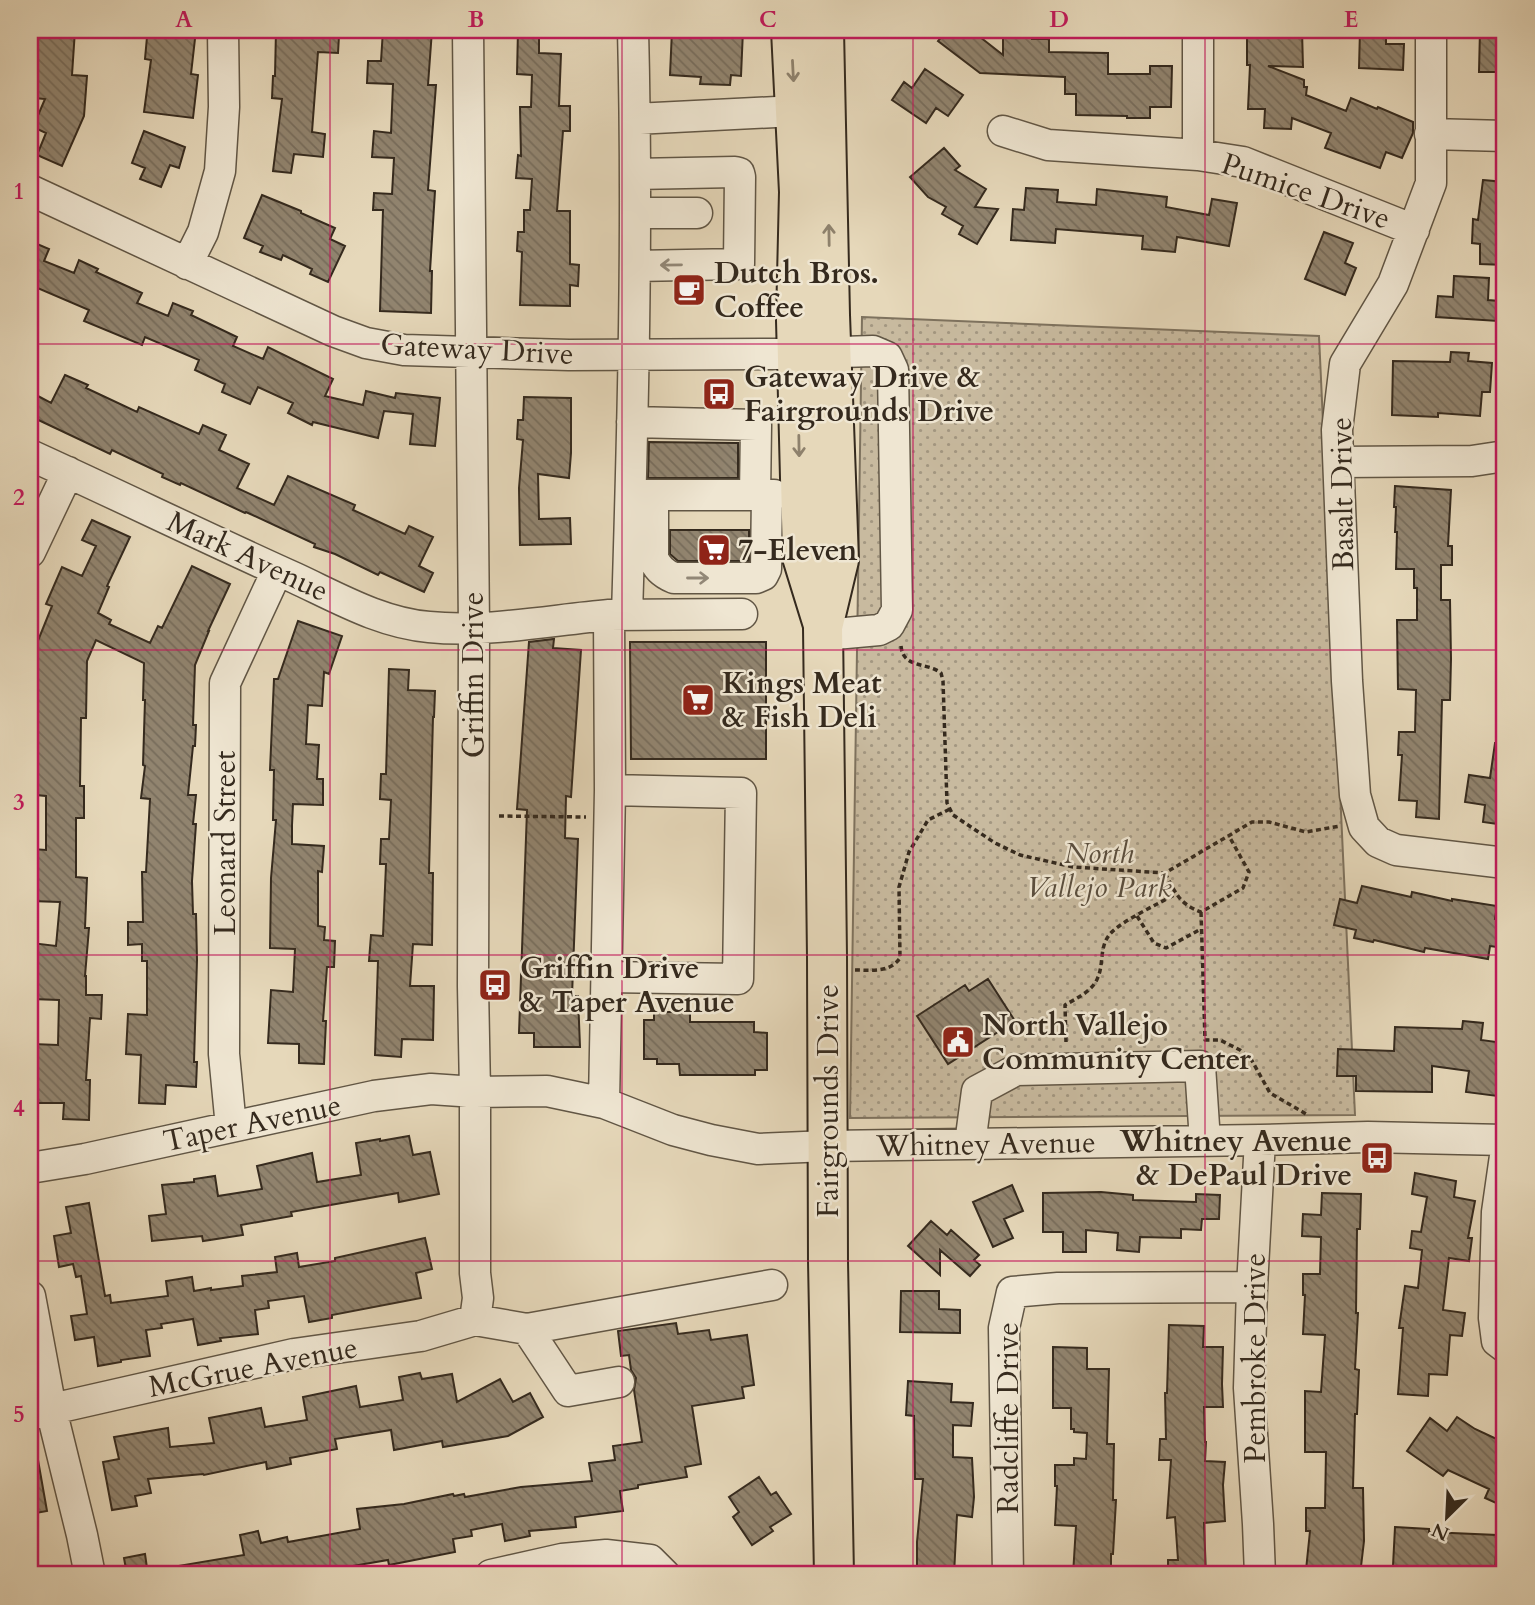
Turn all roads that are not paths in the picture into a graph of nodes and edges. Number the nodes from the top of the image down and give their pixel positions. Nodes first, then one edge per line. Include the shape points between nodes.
1 (223, 30) edge
2 (468, 30) edge
3 (633, 30) edge
4 (791, 30) edge
5 (824, 30) edge
6 (1198, 30) edge
7 (1431, 30) edge
8 (795, 111) junction
9 (635, 120) junction
10 (1003, 131) dead end
11 (1430, 134) junction
12 (1505, 136) edge
13 (1198, 155) junction
14 (635, 164) junction
15 (30, 190) edge
16 (635, 213) junction
17 (697, 213) dead end
18 (1414, 230) junction
19 (187, 264) junction
20 (635, 266) junction
21 (471, 352) junction
22 (814, 353) junction
23 (634, 354) junction
24 (632, 422) junction
25 (30, 455) edge
26 (1505, 456) edge
27 (1339, 461) junction
28 (68, 472) junction
29 (642, 495) junction
30 (774, 495) junction
31 (30, 552) edge
32 (277, 570) junction
33 (742, 614) dead end
34 (618, 615) junction
35 (474, 628) junction
36 (823, 631) junction
37 (610, 804) junction
38 (1505, 863) edge
39 (607, 977) junction
40 (475, 1092) junction
41 (604, 1102) junction
42 (231, 1127) junction
43 (1205, 1140) junction
44 (1260, 1140) junction
45 (1505, 1140) edge
46 (970, 1144) junction
47 (828, 1146) junction
48 (1505, 1156) edge
49 (30, 1168) edge
50 (772, 1285) dead end
51 (1252, 1287) junction
52 (30, 1296) edge
53 (475, 1320) junction
54 (527, 1329) junction
55 (1505, 1347) edge
56 (619, 1382) dead end
57 (40, 1412) edge
58 (90, 1575) edge
59 (491, 1575) edge
60 (665, 1575) edge
61 (835, 1575) edge
62 (1008, 1575) edge
63 (1260, 1575) edge

1 - 19 street via 220,171 203,232
2 - 21 street, Griffin Drive
3 - 9 street
4 -> 8 main road, Fairgrounds Drive
22 -> 5 main road, Fairgrounds Drive
6 - 13 street
7 - 11 street, Basalt Drive
8 - 9 street
8 - 22 main road, Fairgrounds Drive
9 - 14 street
10 - 13 street, Pumice Drive via 1048,145
11 - 12 street
11 - 18 street, Basalt Drive via 1431,183
13 - 18 street, Pumice Drive via 1243,162
14 - 16 street
14 -> 20 street via 742,154 751,158 757,167 759,251 751,261 740,264
15 - 19 street, Gateway Drive
16 - 17 street
16 - 20 street
18 - 27 street, Basalt Drive via 1393,284 1345,364 1337,430
19 - 21 street, Gateway Drive via 366,343 404,350
20 - 23 street
21 - 23 street, Gateway Drive
21 - 35 street, Griffin Drive
22 - 23 street, Gateway Drive
22 -> 30 main road, Fairgrounds Drive
22 - 36 main road, Fairgrounds Drive via 839,560
22 - 36 street, Gateway Drive via 873,351 887,357 893,370 897,610 889,625 879,630
23 - 24 street
24 - 29 street
24 - 30 street via 755,425
25 - 28 street, Mark Avenue
26 - 27 street via 1472,461
27 - 38 street, Basalt Drive via 1347,681 1355,795 1362,823 1378,842 1396,850
28 - 31 street
28 - 32 street, Mark Avenue
29 - 30 street
29 -> 30 street via 655,565 674,578 763,575
29 - 34 street
30 - 36 main road, Fairgrounds Drive via 802,557
32 - 35 street, Mark Avenue via 380,617 429,627
32 - 42 street, Leonard Street via 225,683 224,1054
33 - 34 street, Mark Avenue
34 - 35 street, Mark Avenue
34 - 37 street
35 - 40 street, Griffin Drive
36 - 47 main road, Fairgrounds Drive
37 - 39 street
37 - 39 street via 741,793 738,979
39 - 41 street
40 - 41 street, Whitney Avenue via 547,1091
40 - 42 street, Taper Avenue via 431,1089 374,1096
40 - 53 street, Griffin Drive
41 - 47 street, Whitney Avenue via 711,1140 758,1149
42 - 49 street, Taper Avenue
43 - 44 street, Whitney Avenue
43 - 46 street, Whitney Avenue
43 - 46 street via 1200,1066 1016,1070 977,1091
44 - 45 street, Whitney Avenue
44 - 51 street, Pembroke Drive
46 - 47 street, Whitney Avenue
47 - 61 main road, Fairgrounds Drive
48 - 55 street via 1497,1212 1493,1318 1497,1341
50 - 54 street
51 - 62 street, Radcliffe Drive via 1058,1287 1012,1292 1004,1328
51 - 63 street, Pembroke Drive via 1249,1388
52 - 57 street
53 - 54 street
53 - 57 street, McGrue Avenue via 421,1335 294,1354
54 - 56 street via 568,1391
57 - 58 street via 82,1535
59 - 60 street via 562,1559 606,1555 650,1560

